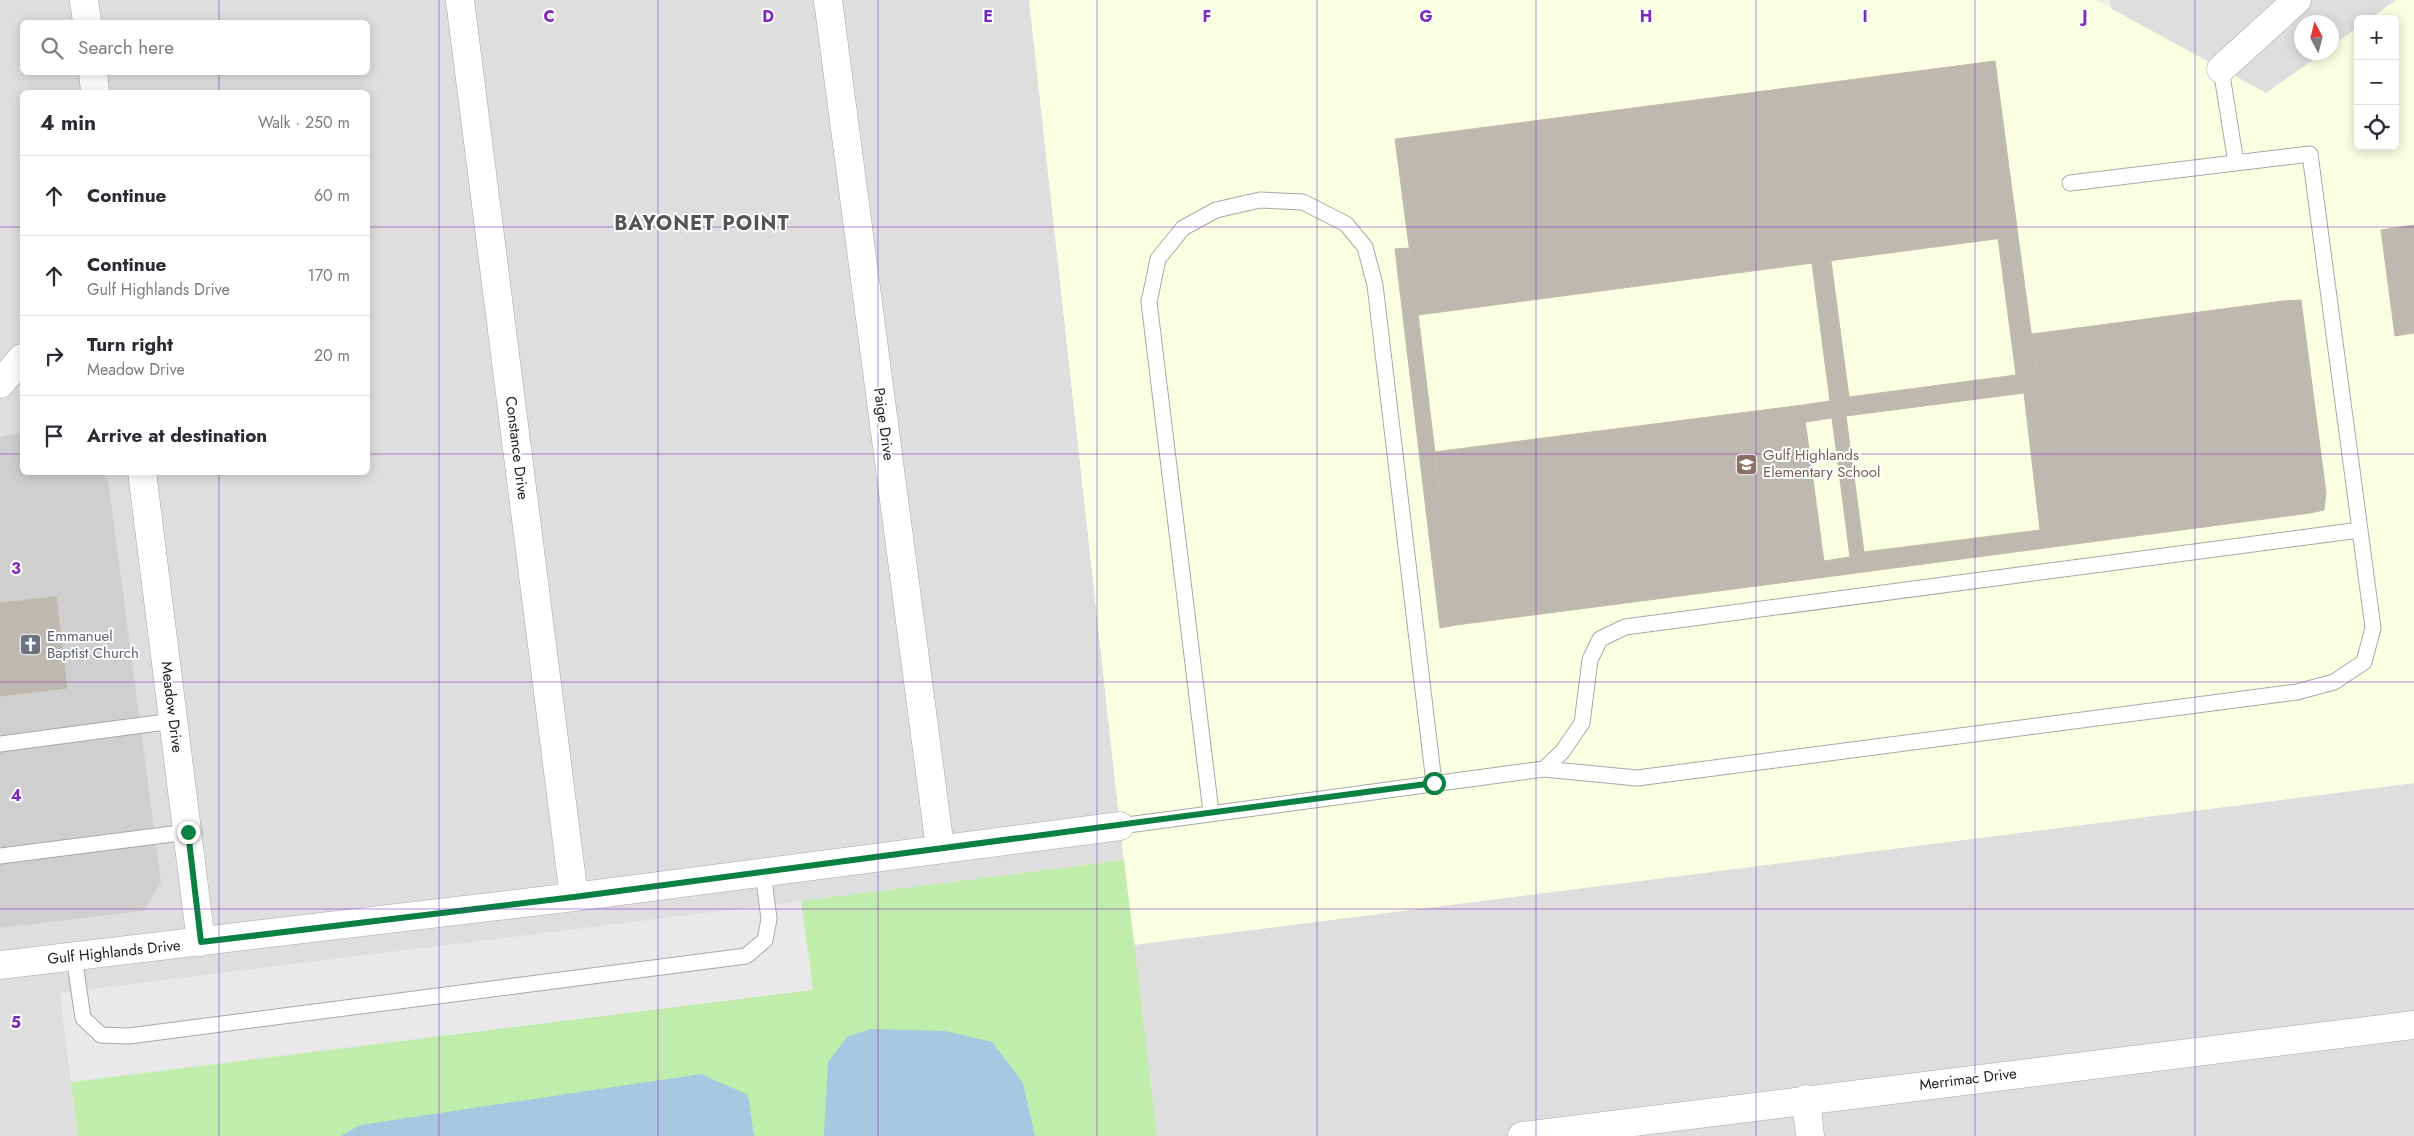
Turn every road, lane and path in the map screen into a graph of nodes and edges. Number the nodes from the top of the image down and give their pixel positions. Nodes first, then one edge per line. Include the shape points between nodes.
1 (84, 0) edge
2 (460, 0) edge
3 (828, 0) edge
4 (2297, 0) edge
5 (87, 20) edge
6 (2221, 69) joint
7 (93, 75) edge
8 (95, 90) edge
9 (2236, 163) junction
10 (2070, 183) dead end
11 (20, 360) edge
12 (0, 384) edge
13 (142, 475) edge
14 (2360, 530) junction
15 (173, 721) junction
16 (0, 744) edge
17 (1544, 768) junction
18 (1434, 783) junction
19 (1211, 812) junction
20 (1120, 826) joint
21 (188, 832) junction
22 (940, 848) junction
23 (0, 856) edge
24 (763, 872) junction
25 (574, 897) junction
26 (201, 942) junction
27 (74, 956) junction
28 (0, 965) edge
29 (2414, 1025) edge
30 (1806, 1099) junction
31 (1522, 1136) edge
32 (1810, 1136) edge

1 - 5 street
2 - 25 street, Constance Drive
3 - 22 street, Paige Drive
4 - 6 street
6 - 9 lane
7 - 8 street
9 - 10 lane
9 - 14 lane via 2310,154
11 - 12 street
13 - 15 street, Meadow Drive
14 - 17 lane via 1625,627 1600,638 1590,660 1582,723 1562,752
14 - 17 lane via 2373,628 2364,662 2334,682 2297,692 1637,778
15 - 16 lane
15 - 21 street, Meadow Drive
17 - 18 lane
18 - 19 lane
18 - 19 lane via 1375,285 1365,247 1346,224 1303,202 1260,200 1216,210 1183,228 1158,259 1149,302
19 - 20 lane
20 - 22 street, Gulf Highlands Drive
21 - 23 lane
21 - 26 street, Meadow Drive
22 - 24 street, Gulf Highlands Drive
24 - 25 street, Gulf Highlands Drive
24 - 27 lane via 769,919 764,940 746,956 129,1036 101,1035 83,1018
25 - 26 street, Gulf Highlands Drive
26 - 27 street, Gulf Highlands Drive
27 - 28 street, Gulf Highlands Drive
29 - 30 street, Merrimac Drive
30 - 31 street, Merrimac Drive
30 - 32 street

